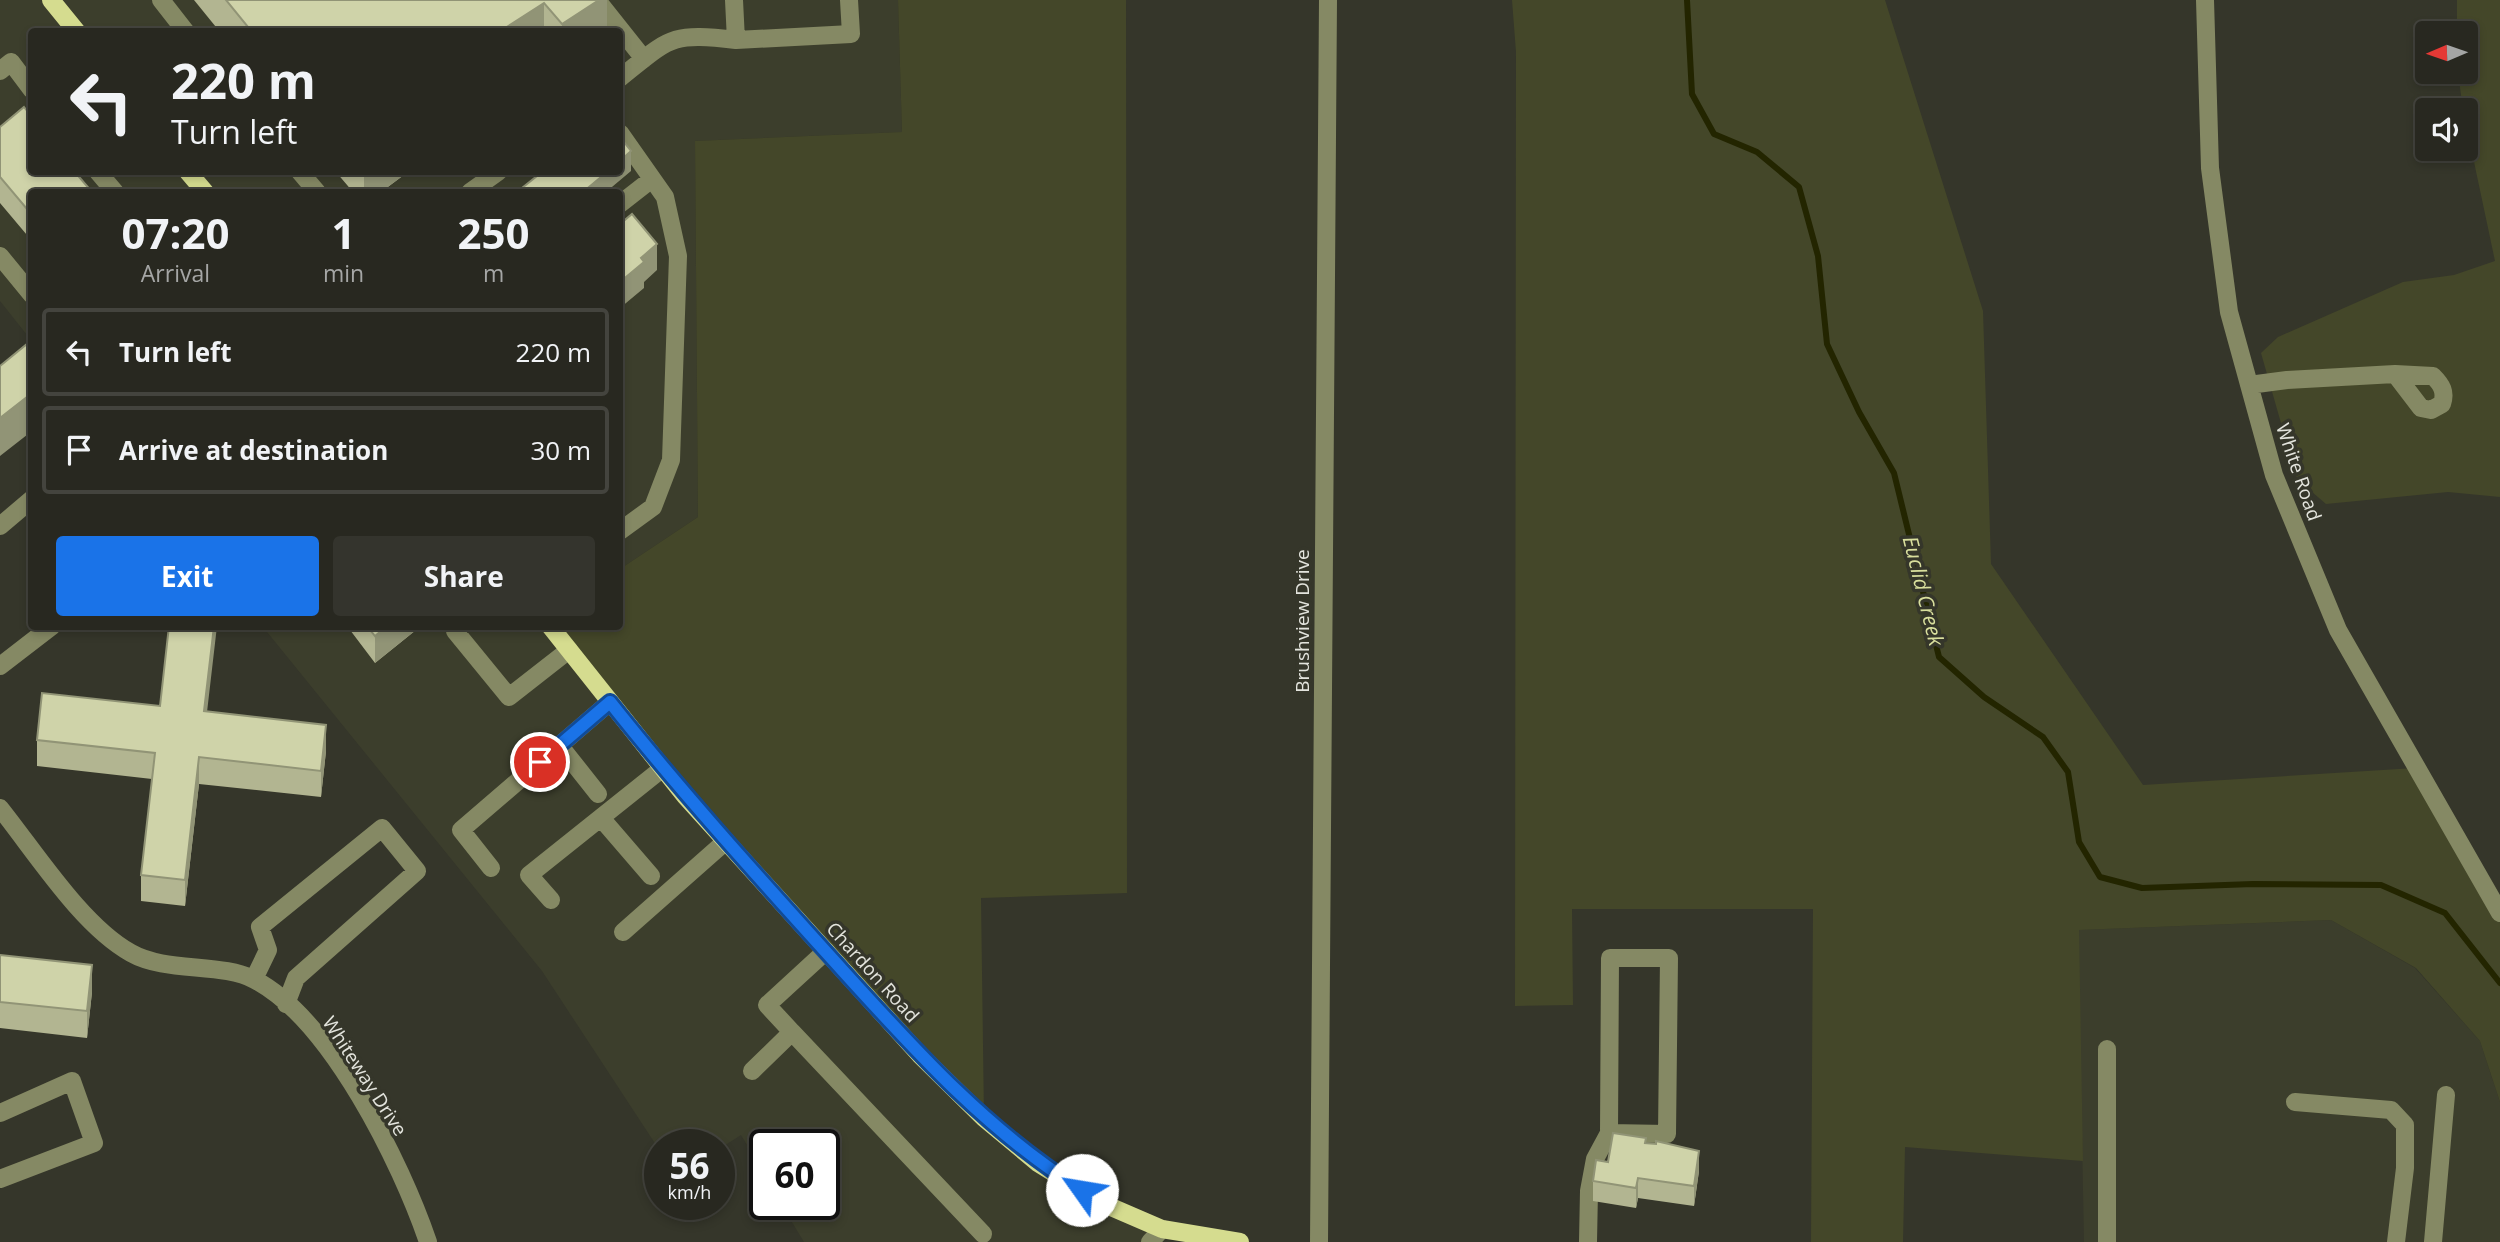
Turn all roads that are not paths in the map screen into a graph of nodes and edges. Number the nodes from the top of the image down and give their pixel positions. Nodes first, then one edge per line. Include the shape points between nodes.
1 (51, 0) edge
2 (160, 0) edge
3 (597, 0) edge
4 (734, 0) edge
5 (849, 0) edge
6 (1328, 0) edge
7 (2205, 0) edge
8 (73, 28) edge
9 (183, 28) edge
10 (619, 28) edge
11 (623, 33) edge
12 (736, 40) junction
13 (643, 59) junction
14 (0, 71) edge
15 (623, 76) edge
16 (28, 84) edge
17 (623, 137) edge
18 (101, 175) edge
19 (191, 175) edge
20 (303, 175) edge
21 (494, 175) edge
22 (652, 179) junction
23 (112, 189) edge
24 (202, 189) edge
25 (314, 189) edge
26 (474, 189) edge
27 (623, 202) edge
28 (0, 256) edge
29 (28, 290) edge
30 (2395, 373) dead end
31 (2249, 385) junction
32 (28, 502) edge
33 (0, 526) edge
34 (623, 529) edge
35 (47, 630) edge
36 (456, 630) edge
37 (553, 630) edge
38 (569, 650) junction
39 (0, 666) edge
40 (610, 702) junction
41 (560, 746) junction
42 (663, 768) junction
43 (597, 794) dead end
44 (0, 808) edge
45 (601, 818) junction
46 (726, 841) junction
47 (491, 868) dead end
48 (650, 876) dead end
49 (551, 900) dead end
50 (2500, 913) edge
51 (623, 932) dead end
52 (826, 951) junction
53 (254, 979) junction
54 (286, 1004) junction
55 (792, 1032) junction
56 (2106, 1049) dead end
57 (752, 1070) dead end
58 (2446, 1095) dead end
59 (2295, 1102) dead end
60 (0, 1113) edge
61 (1609, 1133) junction
62 (0, 1179) edge
63 (983, 1234) dead end
64 (1156, 1235) edge
65 (428, 1242) edge
66 (1240, 1242) edge
67 (1319, 1242) edge
68 (1588, 1242) edge
69 (2107, 1242) edge
70 (2396, 1242) edge
71 (2433, 1242) edge

1 - 8 main road
2 - 9 street
3 - 10 street
4 - 12 street
5 - 12 street via 851,34
6 - 67 street, Brushview Drive
7 - 31 street, White Road via 2210,168 2229,312
11 - 13 street
12 - 13 street via 694,35 668,40
13 - 15 street
14 - 16 street via 12,62
17 - 22 street
18 - 23 street
19 - 24 main road
20 - 25 street
21 - 26 street
22 - 27 street
22 - 34 street via 665,198 678,256 671,460 653,507
28 - 29 street
30 - 31 street
31 - 50 street, White Road via 2274,475 2338,630
32 - 33 street
35 - 39 street
36 - 38 street via 509,697
37 - 38 main road, Chardon Road
38 - 40 main road, Chardon Road
40 - 41 street
40 - 42 main road, Chardon Road
41 - 43 street
41 - 47 street via 461,830
42 - 45 street
42 - 46 main road, Chardon Road
44 - 53 street, Whiteway Drive via 99,931 132,954 162,964
45 - 48 street
45 - 49 street via 529,875
46 - 51 street
46 - 52 main road, Chardon Road
52 - 55 street via 767,1005
52 - 64 main road, Chardon Road via 920,1055 985,1118 1038,1163
53 - 54 street, Whiteway Drive
53 - 54 street via 268,950 260,927 382,828 417,871 296,978
54 - 65 street, Whiteway Drive via 314,1032 377,1126
55 - 57 street
55 - 63 street
56 - 69 street
58 - 71 street
59 - 70 street via 2391,1110 2405,1125
60 - 62 street via 72,1081 94,1143
61 - 61 street via 1667,1134 1669,958 1610,958
61 - 68 street via 1595,1159
64 - 66 main road, Chardon Road

